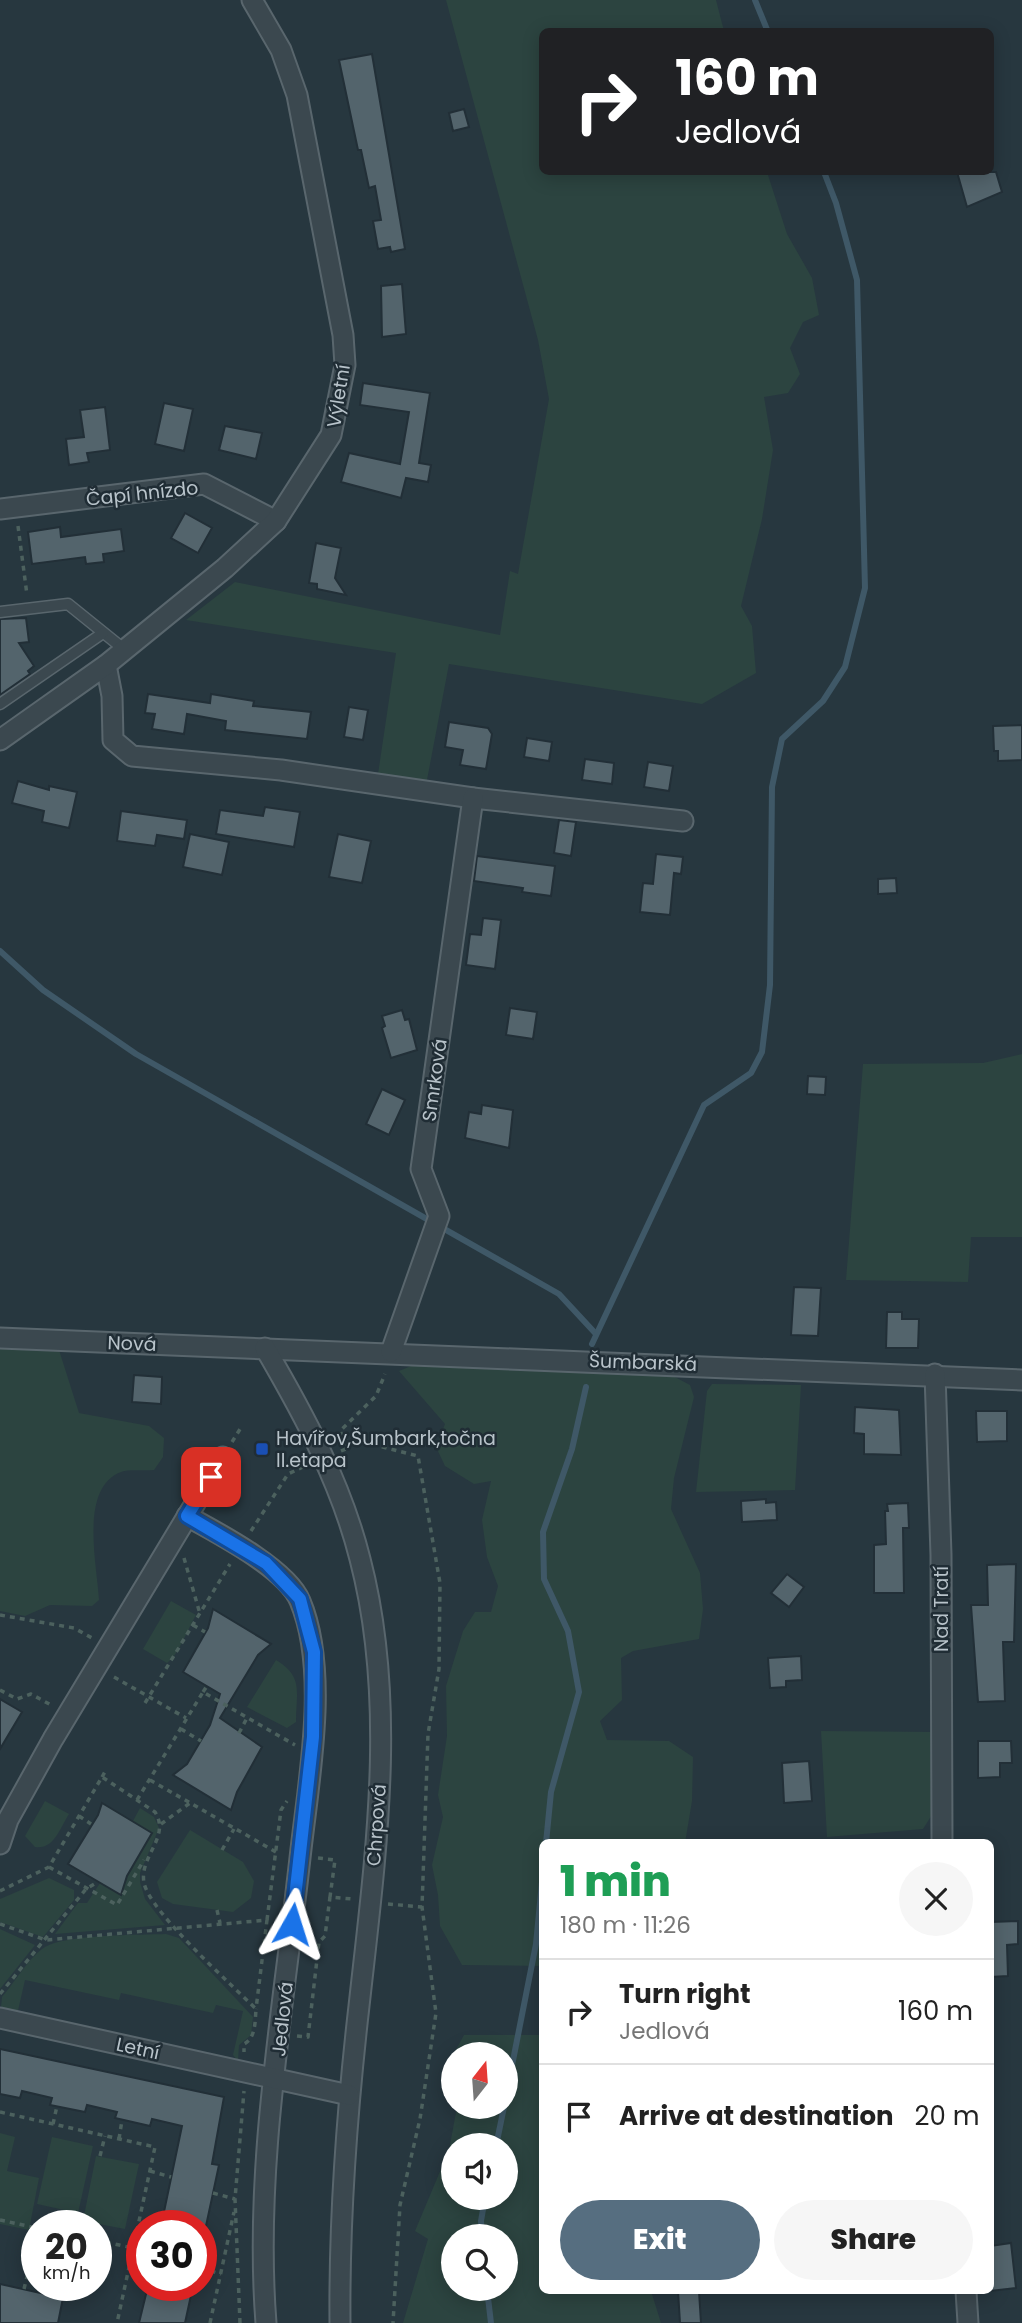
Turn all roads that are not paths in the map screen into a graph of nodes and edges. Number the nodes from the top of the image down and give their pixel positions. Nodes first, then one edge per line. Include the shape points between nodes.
1 (252, 0) edge
2 (8, 508) edge
3 (276, 521) junction
4 (0, 612) edge
5 (103, 633) junction
6 (125, 650) junction
7 (106, 665) junction
8 (0, 704) edge
9 (0, 740) edge
10 (473, 799) junction
11 (683, 821) dead end
12 (0, 1338) edge
13 (265, 1348) junction
14 (391, 1352) junction
15 (935, 1374) junction
16 (1022, 1380) edge
17 (223, 1457) dead end
18 (187, 1516) junction
19 (942, 1839) edge
20 (0, 1844) edge
21 (0, 2018) edge
22 (275, 2079) junction
23 (349, 2095) junction
24 (966, 2294) edge
25 (267, 2323) edge
26 (340, 2323) edge
27 (968, 2323) edge

1 - 3 street, Výletní via 281,50 297,95 345,365 331,435
2 - 3 street, Čapí hnízdo via 204,484
3 - 6 street, Výletní
4 - 5 lane via 68,604
5 - 6 lane
5 - 8 lane
6 - 7 street, Výletní
7 - 9 street, Výletní
7 - 10 street via 113,696 113,740 131,756 281,770
10 - 11 street
10 - 14 street, Smrková via 421,1169 439,1216
12 - 13 street, Nová
13 - 14 street, Šumbarská
13 - 23 street, Chrpová via 325,1458 360,1560 377,1654 379,1771
14 - 15 street, Šumbarská
15 - 16 street, Šumbarská
15 - 19 street, Nad Tratí
17 - 18 street
18 - 20 street via 8,1820
18 - 22 street, Jedlová via 266,1563 300,1599 314,1652 313,1737
21 - 22 street, Letní
22 - 23 street, Letní
22 - 25 street via 263,2220
23 - 26 street, Chrpová
24 - 27 street

